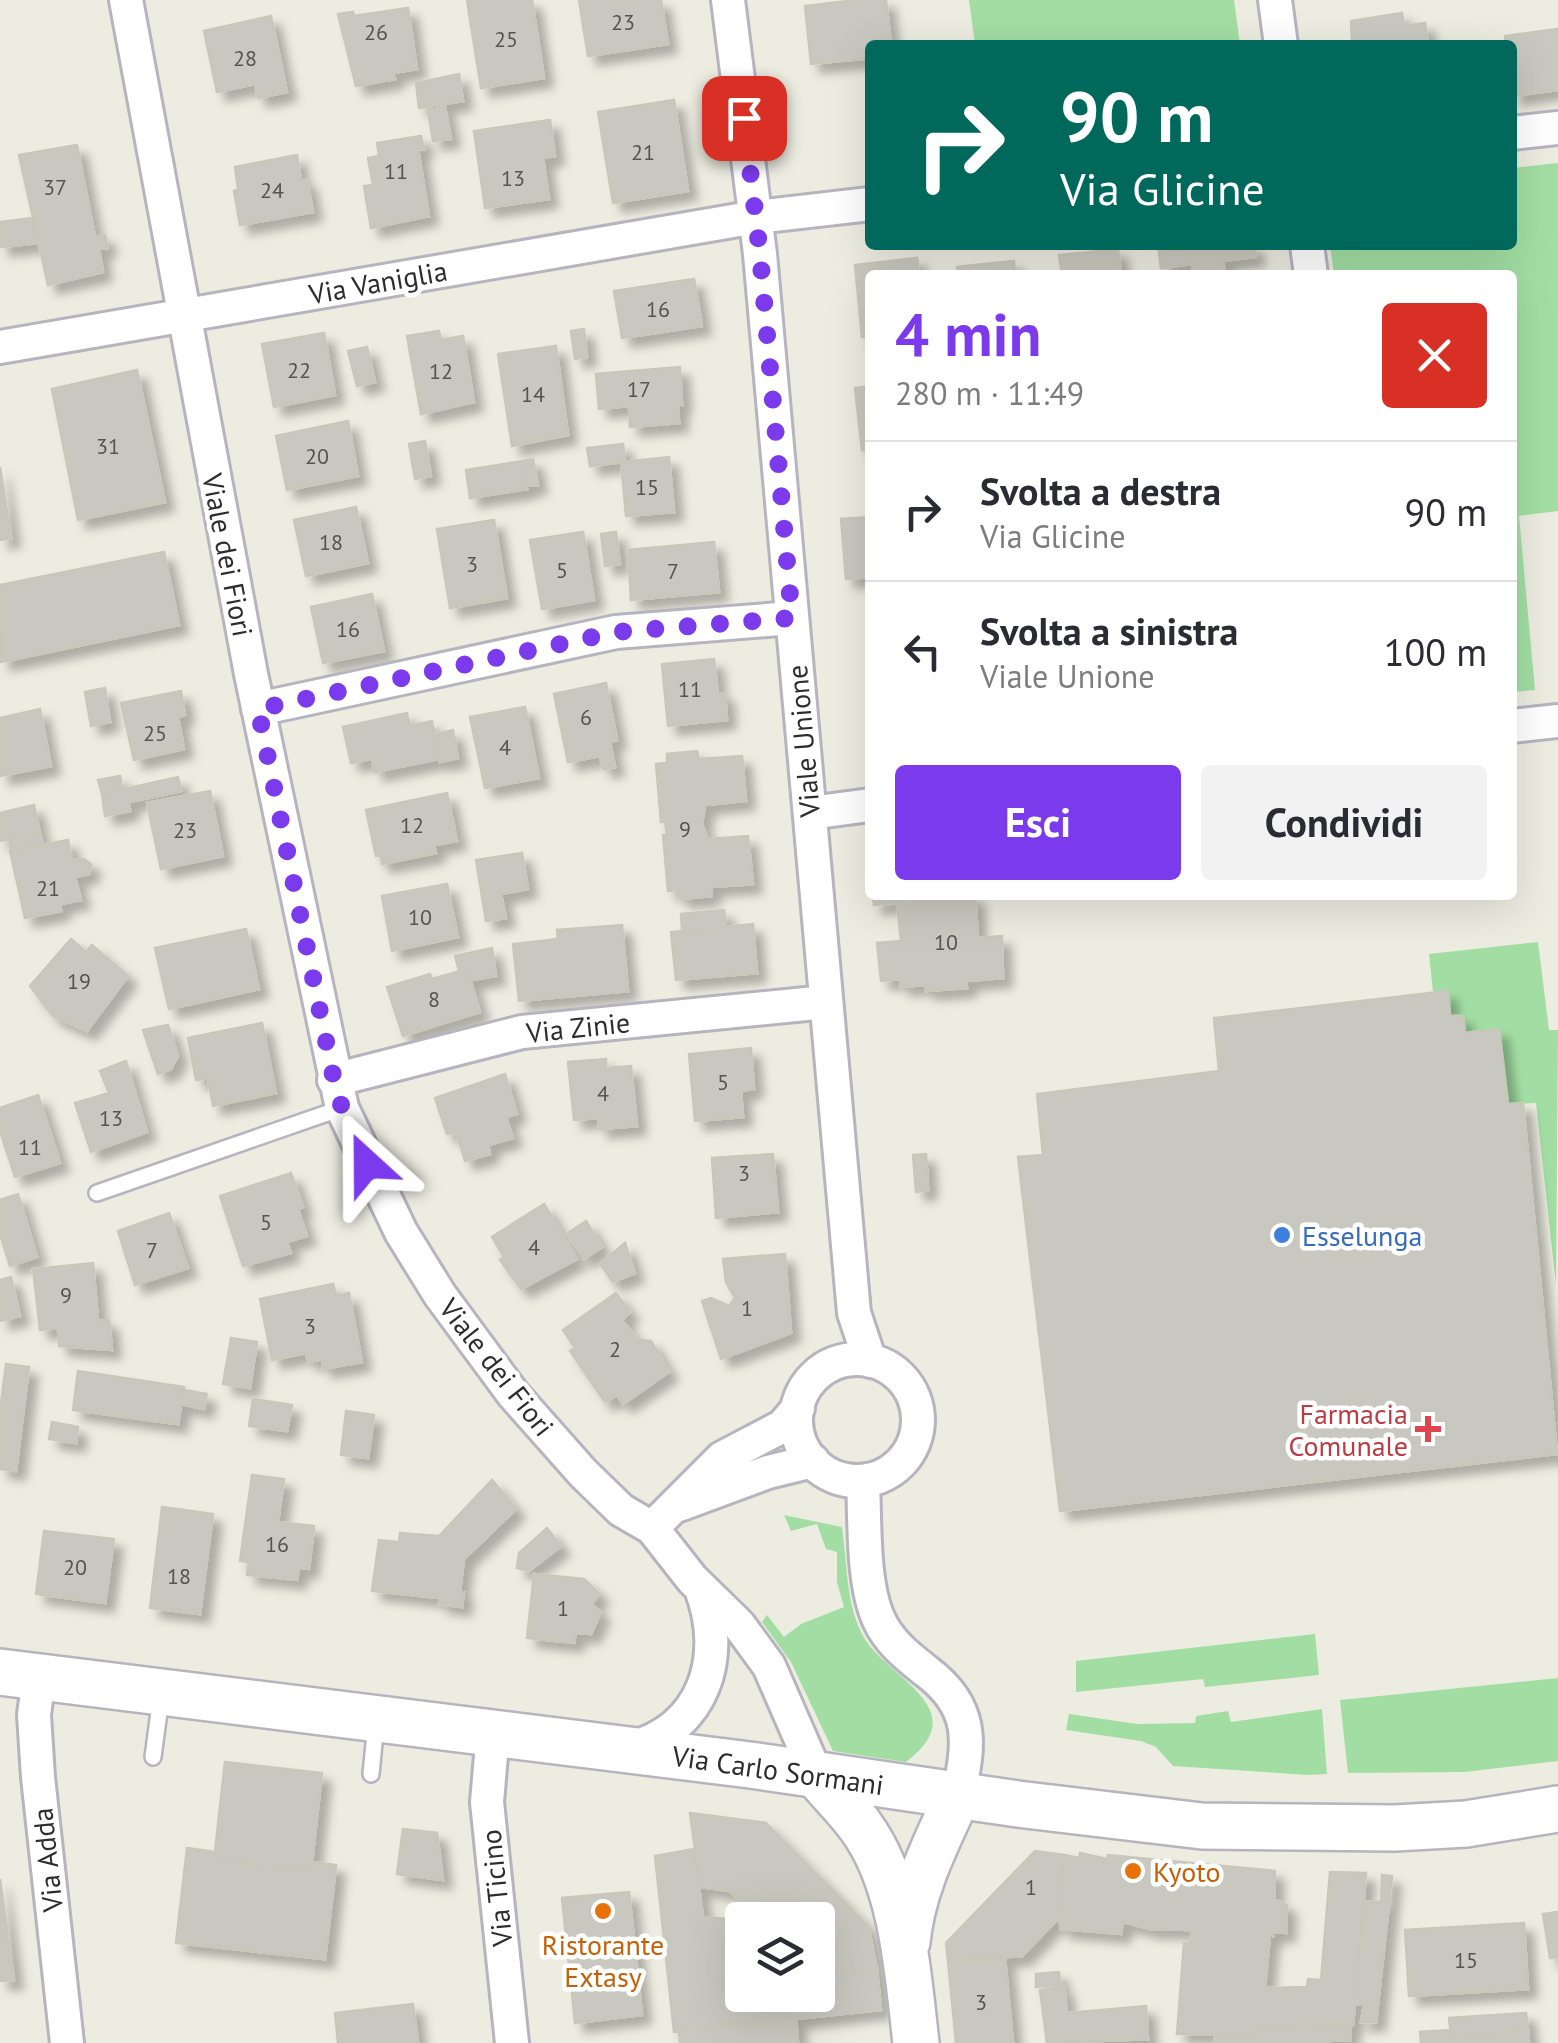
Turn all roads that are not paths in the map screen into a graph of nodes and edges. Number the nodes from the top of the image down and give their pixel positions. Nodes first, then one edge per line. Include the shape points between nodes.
1 (126, 0) edge
2 (728, 0) edge
3 (1275, 0) edge
4 (1280, 40) edge
5 (1558, 128) edge
6 (1517, 132) edge
7 (865, 205) edge
8 (756, 217) junction
9 (184, 316) junction
10 (0, 347) edge
11 (792, 618) junction
12 (258, 709) junction
13 (1558, 721) edge
14 (1517, 725) edge
15 (865, 807) edge
16 (810, 813) junction
17 (826, 1002) junction
18 (338, 1094) junction
19 (97, 1193) dead end
20 (870, 1360) junction
21 (798, 1408) junction
22 (813, 1461) junction
23 (862, 1481) junction
24 (664, 1517) junction
25 (701, 1589) junction
26 (19, 1674) edge
27 (161, 1692) junction
28 (377, 1718) junction
29 (494, 1732) junction
30 (626, 1750) junction
31 (153, 1757) dead end
32 (371, 1774) dead end
33 (816, 1774) junction
34 (958, 1795) junction
35 (1558, 1809) edge
36 (906, 1954) junction
37 (68, 2043) edge
38 (512, 2043) edge
39 (916, 2043) edge

1 - 9 street, Viale dei Fiori
2 - 8 street, Viale Unione
3 - 4 street
5 - 6 street
7 - 8 street, Via Vaniglia
8 - 9 street, Via Vaniglia
8 - 11 street, Viale Unione
9 - 10 street, Via Vaniglia
9 - 12 street, Viale dei Fiori
11 - 12 street via 616,632
11 - 16 street, Viale Unione
12 - 18 street, Viale dei Fiori
13 - 14 street
15 - 16 street
16 - 17 street, Viale Unione
17 - 18 street, Via Zinie via 522,1032
17 - 20 street, Viale Unione via 854,1313
18 - 19 lane
18 - 24 street, Viale dei Fiori via 401,1232 513,1394 620,1510
20 - 21 street via 829,1366 806,1387
20 - 23 street via 907,1385 918,1429 901,1462
21 - 22 street via 798,1436
21 - 24 street via 783,1426 722,1458
22 - 23 street via 836,1477
22 - 24 street via 768,1472
23 - 34 street via 871,1596 880,1623 953,1696 966,1725
24 - 25 street, Viale dei Fiori
25 - 30 street, Viale dei Fiori via 710,1632 702,1691 676,1727
25 - 33 street, Viale dei Fiori via 739,1624 769,1666
26 - 27 main road, Via Carlo Sormani
26 - 37 street, Via Adda via 34,1715
27 - 28 main road, Via Carlo Sormani
27 - 31 lane
28 - 29 main road, Via Carlo Sormani
28 - 32 lane
29 - 30 main road, Via Carlo Sormani
29 - 38 street, Via Ticino via 487,1802
30 - 33 main road, Via Carlo Sormani
33 - 34 main road, Via Carlo Sormani
33 - 36 main road via 863,1829 888,1886
34 - 35 main road, Via Carlo Sormani via 1166,1822 1276,1828 1466,1824
34 - 36 main road via 915,1895
36 - 39 main road

